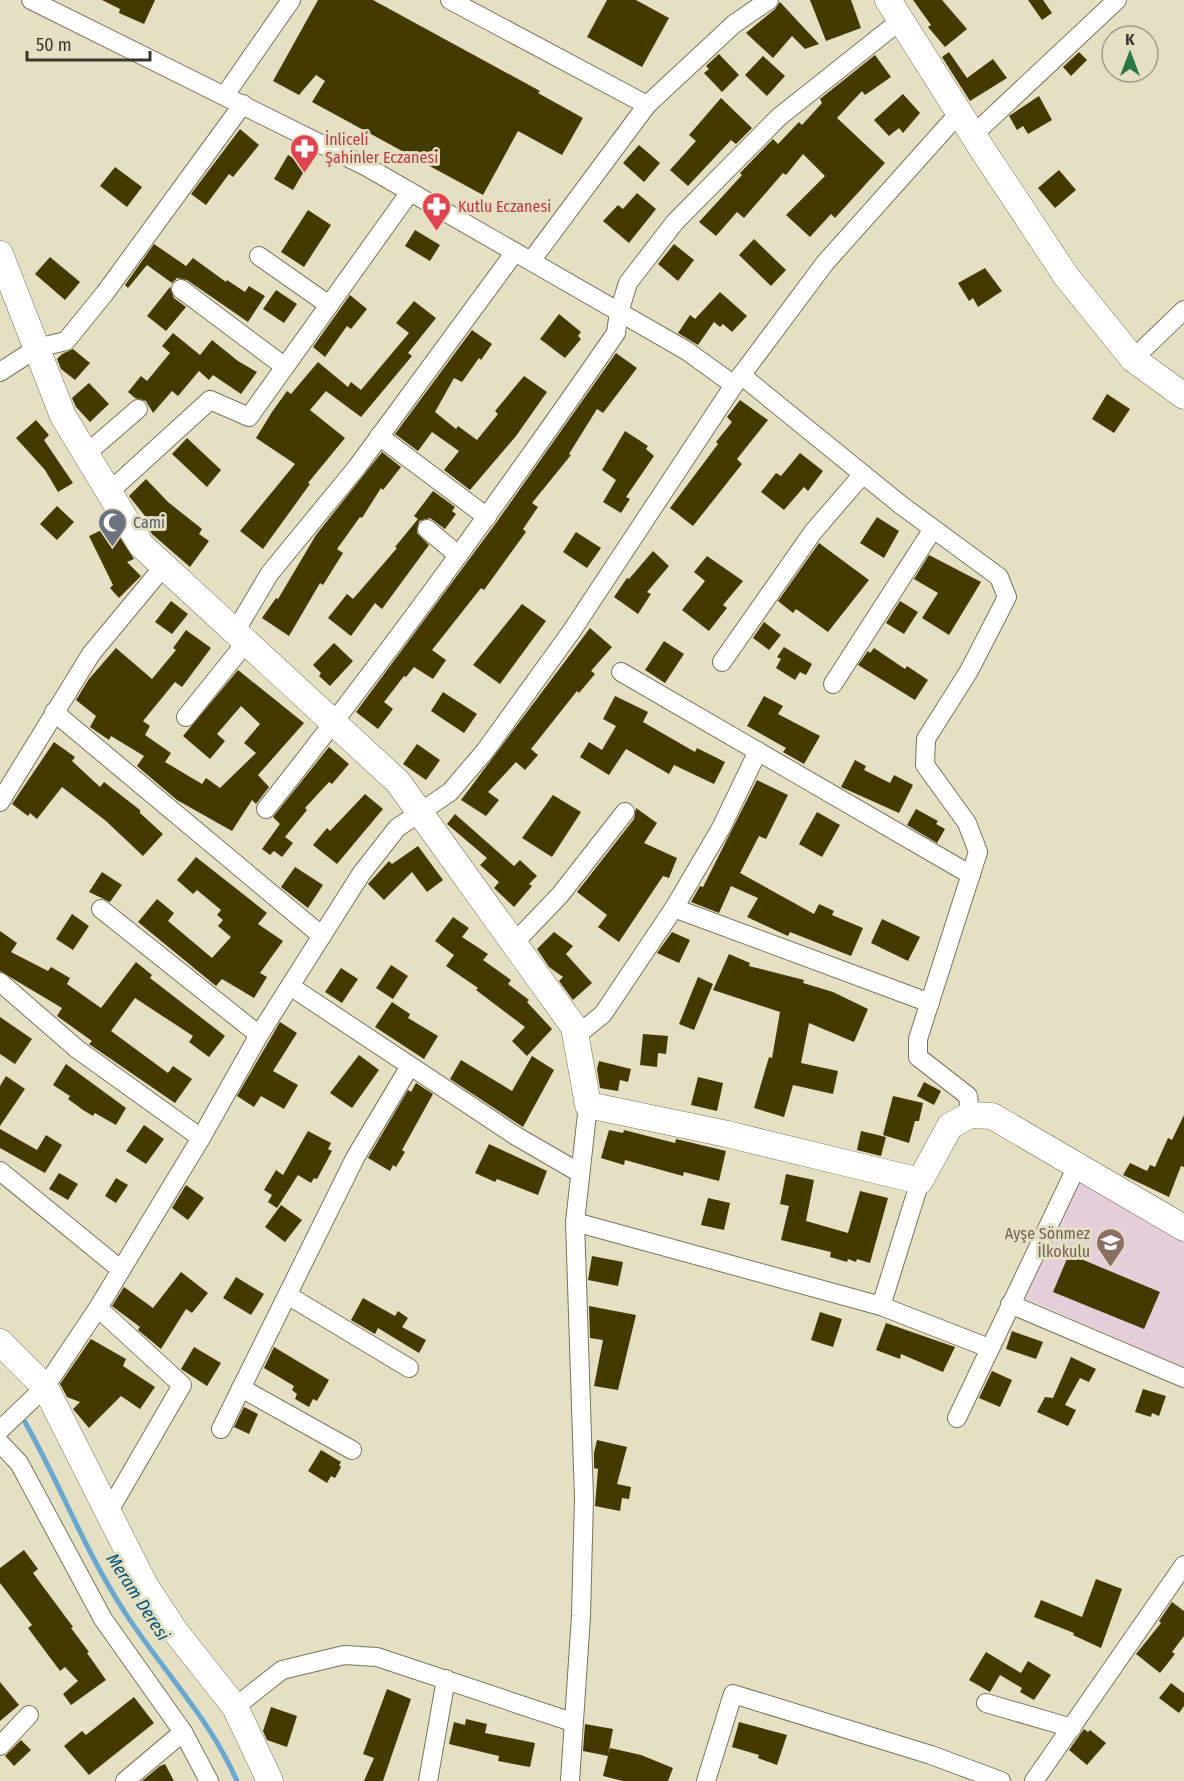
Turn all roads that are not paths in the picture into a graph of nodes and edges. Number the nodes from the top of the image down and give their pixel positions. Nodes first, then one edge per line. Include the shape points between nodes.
1 (32, 0) edge
2 (291, 0) edge
3 (450, 0) edge
4 (769, 0) edge
5 (1117, 0) edge
6 (895, 10) edge
7 (225, 95) junction
8 (243, 104) junction
9 (647, 105) junction
10 (959, 113) junction
11 (973, 135) junction
12 (410, 192) junction
13 (515, 252) junction
14 (0, 254) edge
15 (259, 256) dead end
16 (531, 261) junction
17 (181, 289) dead end
18 (329, 305) junction
19 (1184, 310) edge
20 (619, 312) junction
21 (37, 348) junction
22 (1133, 359) junction
23 (285, 367) junction
24 (0, 372) edge
25 (738, 380) junction
26 (1184, 396) edge
27 (138, 409) dead end
28 (380, 436) junction
29 (86, 454) junction
30 (863, 474) junction
31 (109, 492) junction
32 (487, 517) junction
33 (427, 529) dead end
34 (933, 529) junction
35 (459, 555) junction
36 (164, 566) junction
37 (241, 636) junction
38 (722, 662) dead end
39 (621, 672) dead end
40 (833, 684) dead end
41 (54, 712) junction
42 (186, 717) dead end
43 (335, 722) junction
44 (758, 751) junction
45 (0, 802) edge
46 (266, 809) dead end
47 (420, 811) junction
48 (625, 812) dead end
49 (971, 875) junction
50 (674, 908) junction
51 (101, 909) dead end
52 (322, 936) junction
53 (514, 942) junction
54 (0, 982) edge
55 (290, 986) junction
56 (930, 1003) junction
57 (259, 1035) junction
58 (576, 1036) junction
59 (410, 1066) junction
60 (588, 1105) junction
61 (970, 1115) junction
62 (201, 1138) junction
63 (1077, 1166) junction
64 (0, 1171) edge
65 (580, 1173) junction
66 (920, 1180) junction
67 (575, 1222) junction
68 (1182, 1223) edge
69 (120, 1269) junction
70 (288, 1296) junction
71 (1010, 1304) junction
72 (881, 1306) junction
73 (98, 1308) junction
74 (0, 1342) edge
75 (989, 1348) junction
76 (409, 1368) dead end
77 (1184, 1378) edge
78 (45, 1387) junction
79 (242, 1388) junction
80 (957, 1418) dead end
81 (1, 1429) edge
82 (221, 1429) dead end
83 (352, 1450) dead end
84 (109, 1511) junction
85 (1184, 1565) edge
86 (446, 1679) junction
87 (986, 1702) dead end
88 (235, 1707) junction
89 (29, 1715) dead end
90 (572, 1722) junction
91 (1072, 1728) junction
92 (183, 1732) junction
93 (0, 1746) edge
94 (125, 1781) edge
95 (209, 1781) edge
96 (270, 1781) edge
97 (428, 1781) edge
98 (570, 1781) edge
99 (706, 1781) edge
100 (1001, 1781) edge
101 (1034, 1781) edge

1 - 7 street
2 - 7 street
3 - 9 street
4 - 9 street via 734,24
5 - 11 street
6 - 10 street
6 - 20 street via 779,117 675,222 628,283
7 - 8 street
8 - 12 street
8 - 21 street via 66,341
9 - 16 street
10 - 11 street
10 - 25 street via 825,263
11 - 22 street via 1066,276
12 - 13 street
12 - 18 street
13 - 16 street
13 - 28 street
14 - 21 street
15 - 18 street
16 - 20 street
17 - 23 street
18 - 23 street
19 - 22 street
20 - 25 street
20 - 32 street via 616,333
21 - 24 street
21 - 29 street via 63,416
22 - 26 street
23 - 31 street via 249,417 210,400
25 - 30 street
25 - 47 street via 571,632 486,751 450,792
27 - 29 street
28 - 32 street
28 - 37 street via 270,573
29 - 31 street
30 - 34 street
30 - 38 street via 813,532
31 - 36 street via 141,545
32 - 35 street
33 - 35 street
34 - 40 street
34 - 49 street via 999,577 1007,597 969,671 926,739 925,765 967,823 978,852
35 - 43 street
36 - 37 street
36 - 41 street via 91,654
37 - 42 street
37 - 43 street
39 - 44 street
41 - 45 street
41 - 52 street
43 - 46 street
43 - 47 street via 398,782
44 - 49 street
44 - 50 street via 721,828
47 - 52 street via 396,828
47 - 53 street
48 - 53 street via 560,895
49 - 56 street
50 - 56 street
50 - 58 street via 603,1014
51 - 57 street
52 - 55 street
53 - 58 street
54 - 62 street via 77,1049
55 - 57 street
55 - 59 street
56 - 61 street via 918,1039 918,1057 968,1096
57 - 62 street
58 - 60 street
59 - 65 street
59 - 70 street via 355,1158
60 - 65 street
60 - 66 street
61 - 63 street via 992,1116
61 - 66 street via 950,1126
62 - 69 street
63 - 68 street
63 - 71 street
64 - 69 street
65 - 67 street
66 - 72 street
67 - 72 street
67 - 90 street via 584,1498 581,1616
69 - 73 street
70 - 76 street
70 - 79 street
71 - 75 street
71 - 77 street
72 - 75 street
73 - 78 street
73 - 84 street via 182,1385
74 - 78 street
75 - 80 street
78 - 81 street
78 - 84 street
79 - 82 street
79 - 83 street
81 - 92 street via 103,1619
84 - 88 street via 145,1585 175,1631
85 - 91 street
86 - 88 street via 378,1656 344,1655 282,1670
86 - 90 street
86 - 97 street
87 - 91 street
88 - 96 street
89 - 93 street
90 - 98 street
91 - 101 street
92 - 94 street
92 - 95 street
99 - 100 street via 733,1694 931,1755

